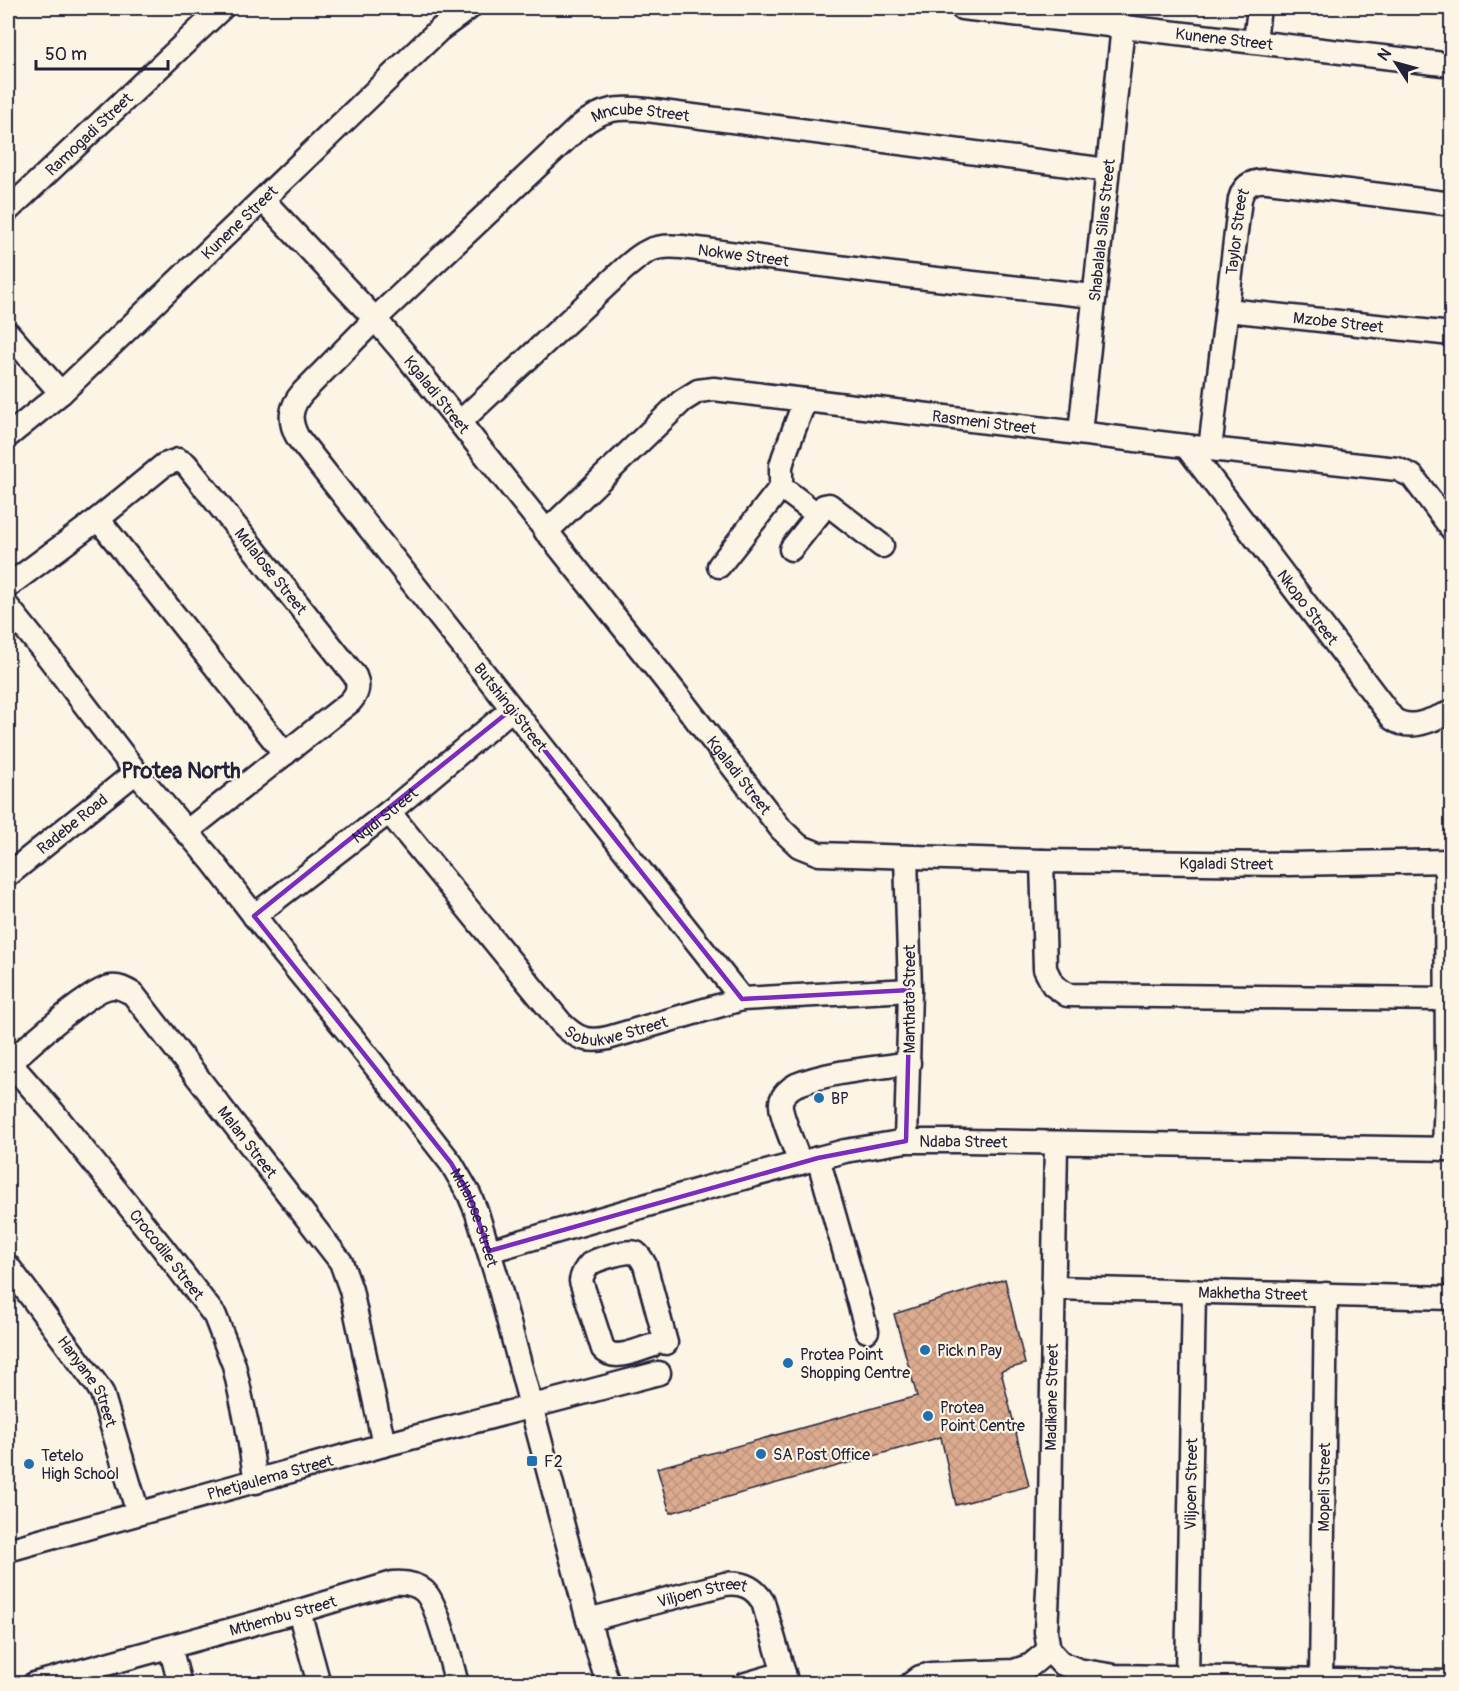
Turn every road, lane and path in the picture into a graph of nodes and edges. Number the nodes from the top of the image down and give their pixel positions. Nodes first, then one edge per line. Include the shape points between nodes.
1 (222, 8) edge
2 (469, 8) edge
3 (962, 8) edge
4 (1259, 8) edge
5 (1124, 26) junction
6 (1255, 41) junction
7 (1452, 65) edge
8 (1107, 170) junction
9 (264, 200) junction
10 (1452, 204) edge
11 (8, 210) edge
12 (1093, 296) junction
13 (1227, 310) junction
14 (375, 319) junction
15 (8, 333) edge
16 (1452, 334) edge
17 (61, 393) junction
18 (805, 400) junction
19 (291, 410) joint
20 (460, 422) junction
21 (1080, 433) junction
22 (8, 436) edge
23 (1186, 446) junction
24 (1210, 449) junction
25 (781, 487) junction
26 (818, 515) junction
27 (98, 519) junction
28 (1452, 529) edge
29 (546, 532) junction
30 (882, 546) dead end
31 (791, 549) dead end
32 (719, 566) dead end
33 (8, 586) edge
34 (8, 608) edge
35 (512, 709) junction
36 (1452, 712) edge
37 (285, 754) junction
38 (136, 772) junction
39 (389, 812) junction
40 (186, 832) junction
41 (906, 857) junction
42 (1042, 861) junction
43 (1449, 862) edge
44 (8, 875) edge
45 (254, 916) junction
46 (910, 990) junction
47 (742, 999) junction
48 (1446, 999) junction
49 (8, 1063) edge
50 (909, 1063) junction
51 (906, 1141) junction
52 (1056, 1143) junction
53 (1448, 1149) edge
54 (809, 1161) junction
55 (489, 1251) junction
56 (8, 1266) edge
57 (1053, 1288) junction
58 (1194, 1291) junction
59 (1326, 1294) junction
60 (1452, 1298) edge
61 (867, 1331) dead end
62 (658, 1344) joint
63 (659, 1372) dead end
64 (532, 1407) junction
65 (384, 1445) junction
66 (256, 1482) junction
67 (138, 1513) junction
68 (8, 1550) edge
69 (299, 1611) junction
70 (588, 1620) junction
71 (170, 1647) junction
72 (1049, 1650) junction
73 (786, 1678) edge
74 (1187, 1678) junction
75 (1321, 1679) junction
76 (1215, 1681) edge
77 (1353, 1682) edge
78 (1452, 1682) edge
79 (40, 1683) edge
80 (180, 1683) edge
81 (319, 1683) edge
82 (457, 1683) edge
83 (608, 1683) edge
84 (746, 1683) edge
85 (911, 1683) edge

1 - 11 street, Ramogadi Street
2 - 9 street, Kunene Street via 439,30
3 - 5 street, Kunene Street
4 - 6 street
5 - 6 street, Kunene Street
5 - 8 street, Shabalala Silas Street
6 - 7 street, Kunene Street
8 - 12 street, Shabalala Silas Street
8 - 14 street, Mncube Street via 647,110 608,110 579,127
9 - 14 street, Kgaladi Street
9 - 17 street, Kunene Street
10 - 13 street, Taylor Street via 1253,182 1240,197
12 - 20 street, Nokwe Street via 658,246 624,269
12 - 21 street, Shabalala Silas Street
13 - 16 street, Mzobe Street
13 - 24 street, Taylor Street
14 - 19 street, Mncube Street via 303,392
14 - 20 street, Kgaladi Street
15 - 17 street
17 - 22 street, Kunene Street
18 - 21 street, Rasmeni Street
18 - 25 street via 781,466
18 - 29 street, Rasmeni Street via 714,389 693,393
19 - 35 street, Butshingi Street via 291,424 298,438
20 - 29 street, Kgaladi Street
21 - 23 street, Rasmeni Street
23 - 24 street, Rasmeni Street
23 - 36 street, Nkopo Street via 1393,719 1413,725
24 - 28 street, Rasmeni Street via 1400,470 1419,484
25 - 26 street
25 - 32 street
26 - 30 street via 829,505
26 - 31 street
27 - 33 street, Mdlalose Street
27 - 37 street
27 - 37 street, Mdlalose Street via 173,460 182,461 193,473 357,680 357,692 352,699
29 - 41 street, Kgaladi Street via 782,829 800,846 819,854
34 - 38 street, Mdlalose Street
35 - 39 street, Nqidi Street
35 - 47 street, Butshingi Street
37 - 40 street, Mdlalose Street
38 - 40 street, Mdlalose Street
38 - 44 street, Radebe Road
39 - 45 street, Nqidi Street
39 - 47 street, Sobukwe Street via 561,1023 576,1036 600,1040
40 - 45 street, Mdlalose Street
41 - 42 street, Kgaladi Street
41 - 46 street, Manthata Street
42 - 43 street, Kgaladi Street
42 - 48 street via 1045,969 1053,985 1067,995
43 - 48 street
45 - 55 street, Mdlalose Street via 451,1163 469,1194
46 - 47 street, Sobukwe Street
46 - 50 street, Manthata Street
48 - 53 street
49 - 65 street, Malan Street via 97,993 114,987 133,994 342,1262
49 - 66 street, Crocodile Street via 53,1112 215,1316 234,1365
50 - 51 street, Manthata Street
50 - 54 street via 839,1074 795,1085 786,1092 781,1101 783,1113
51 - 52 street, Ndaba Street
51 - 54 street, Ndaba Street
52 - 53 street, Ndaba Street
52 - 57 street, Madikane Street
54 - 55 street, Ndaba Street
54 - 61 street via 824,1187
55 - 64 street, Mdlalose Street
56 - 67 street, Hanyane Street via 102,1394
57 - 58 street, Makhetha Street
57 - 72 street, Madikane Street via 1046,1632
58 - 59 street, Makhetha Street
58 - 74 street, Viljoen Street
59 - 60 street, Makhetha Street
59 - 75 street, Mopeli Street
62 - 62 street via 641,1258 629,1251 591,1263 581,1281 607,1354 614,1356
63 - 64 street, Phetjaulema Street
64 - 65 street, Phetjaulema Street
64 - 70 street, Mdlalose Street
65 - 66 street, Phetjaulema Street
66 - 67 street, Phetjaulema Street
67 - 68 street, Phetjaulema Street
69 - 71 street, Mthembu Street
69 - 81 street
69 - 82 street, Mthembu Street via 393,1583 419,1587 431,1600
70 - 73 street, Viljoen Street via 725,1584 743,1585 763,1602
70 - 83 street, Mdlalose Street
71 - 79 street, Mthembu Street
71 - 80 street
72 - 74 street via 1061,1663 1078,1670 1115,1676
72 - 85 street via 1031,1665 1014,1671 931,1674
73 - 84 street
74 - 76 street
75 - 76 street
75 - 77 street
77 - 78 street

